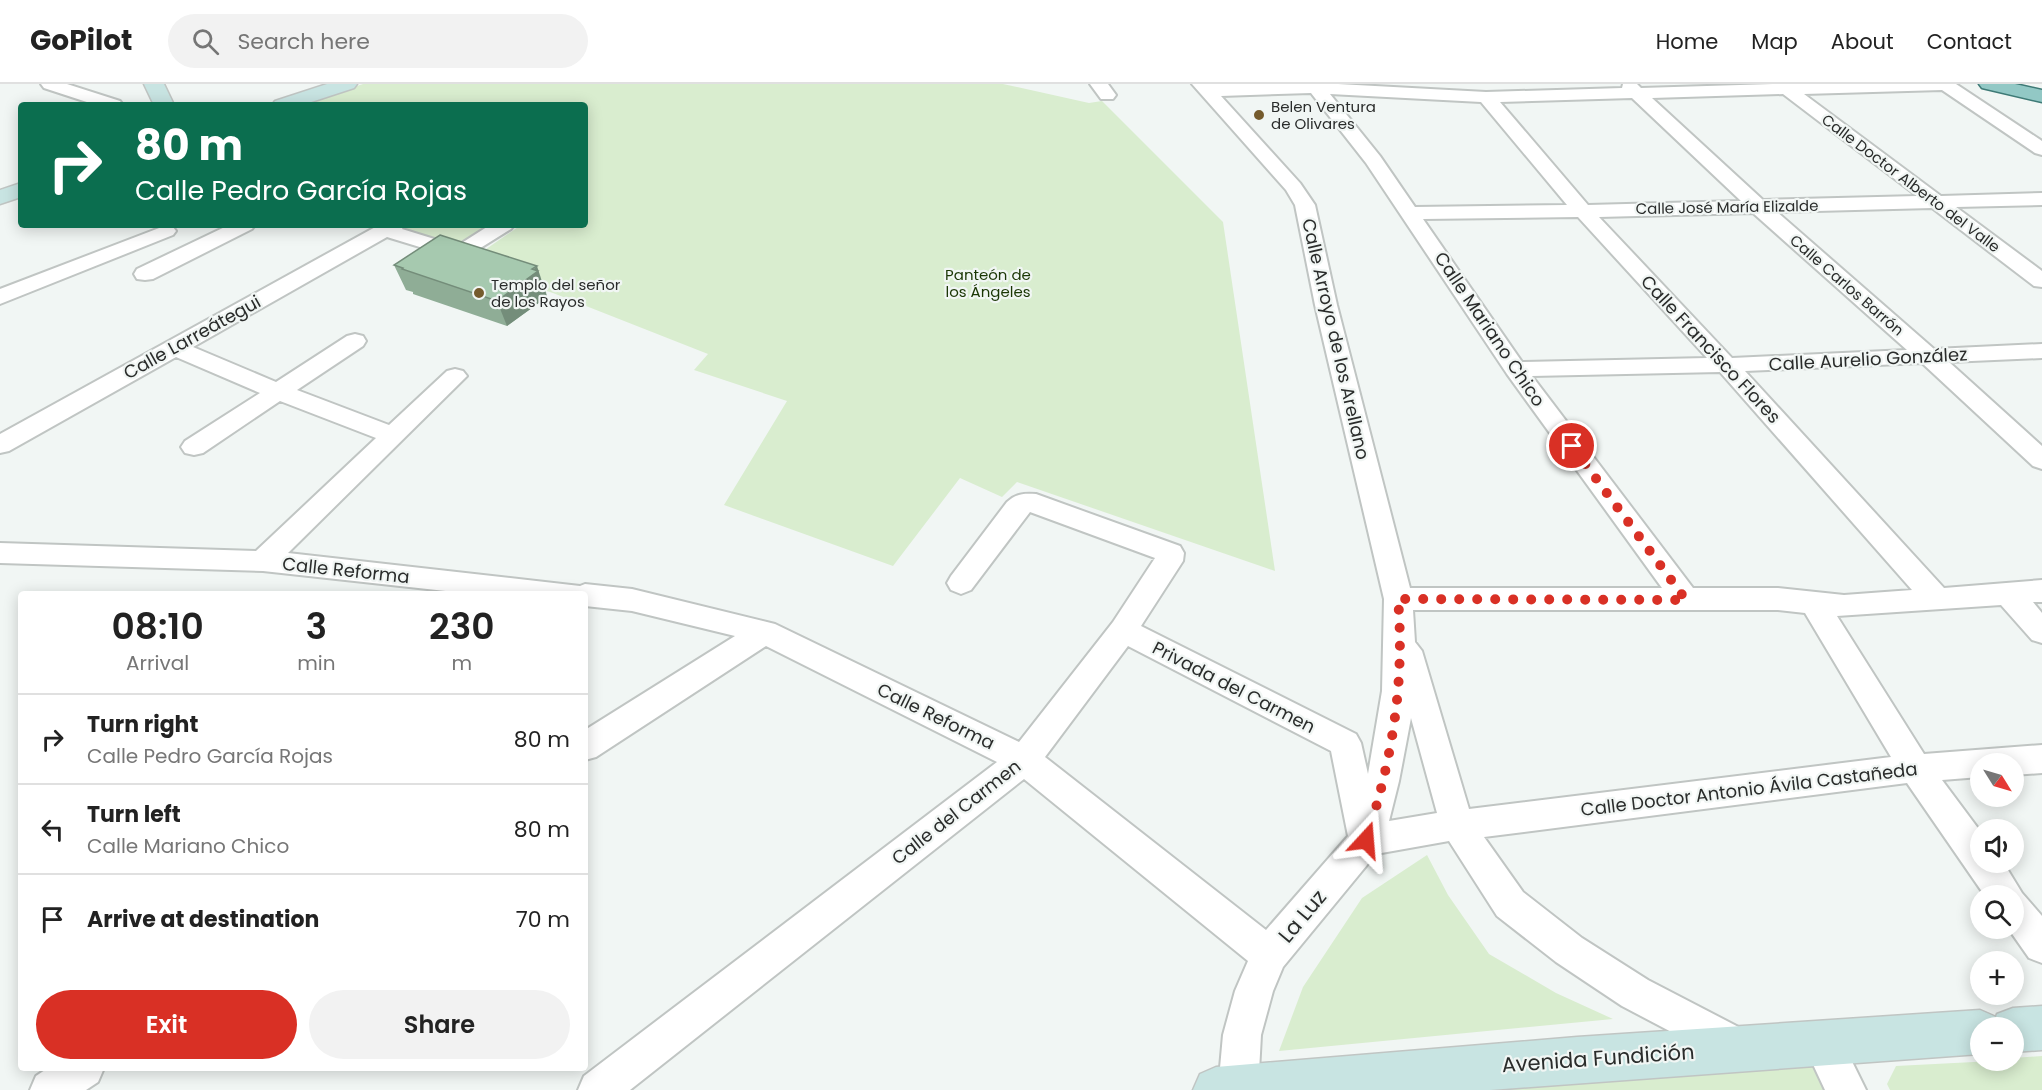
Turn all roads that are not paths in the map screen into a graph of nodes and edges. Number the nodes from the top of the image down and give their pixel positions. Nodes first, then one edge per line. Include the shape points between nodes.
1 (50, 84) edge
2 (154, 84) edge
3 (347, 84) edge
4 (1989, 84) edge
5 (1946, 85) edge
6 (1783, 87) edge
7 (1204, 88) edge
8 (1316, 88) junction
9 (1632, 88) edge
10 (2042, 96) edge
11 (1486, 97) junction
12 (105, 102) edge
13 (163, 102) edge
14 (291, 102) edge
15 (2042, 149) edge
16 (18, 191) edge
17 (0, 197) edge
18 (2042, 199) edge
19 (1936, 202) junction
20 (1759, 207) junction
21 (1583, 211) junction
22 (1411, 213) junction
23 (239, 228) edge
24 (388, 228) edge
25 (393, 228) edge
26 (499, 228) edge
27 (166, 231) dead end
28 (143, 240) junction
29 (182, 257) junction
30 (145, 273) dead end
31 (2042, 281) edge
32 (0, 297) edge
33 (355, 341) dead end
34 (173, 347) junction
35 (2042, 351) edge
36 (1928, 356) junction
37 (1726, 365) junction
38 (1515, 369) junction
39 (455, 376) dead end
40 (279, 392) junction
41 (394, 436) junction
42 (0, 445) edge
43 (195, 447) dead end
44 (2042, 460) edge
45 (0, 553) edge
46 (263, 561) junction
47 (962, 583) dead end
48 (544, 591) edge
49 (2042, 591) edge
50 (2008, 594) junction
51 (588, 595) edge
52 (1937, 599) junction
53 (1686, 600) junction
54 (1814, 603) junction
55 (1399, 614) junction
56 (1124, 630) junction
57 (765, 632) junction
58 (2042, 632) edge
59 (588, 745) edge
60 (2042, 759) edge
61 (1024, 760) junction
62 (1915, 768) junction
63 (1457, 825) junction
64 (1366, 840) junction
65 (1970, 846) edge
66 (2024, 921) edge
67 (2042, 946) edge
68 (1269, 956) junction
69 (2042, 1028) edge
70 (2024, 1029) edge
71 (1970, 1033) edge
72 (1822, 1042) junction
73 (1738, 1048) junction
74 (79, 1071) edge
75 (1231, 1089) edge
76 (50, 1090) edge
77 (598, 1090) edge
78 (1846, 1090) edge

1 - 12 street
2 - 13 street
3 - 14 street
4 - 10 main road
5 - 6 street
5 - 15 street
6 - 9 street
6 - 19 street, Calle Doctor Alberto del Valle
7 - 8 street
7 - 55 street, Calle Arroyo de los Arellano via 1305,205
8 - 11 street
8 - 22 street, Calle Mariano Chico
9 - 11 street
9 - 20 street, Calle Carlos Barrón
11 - 21 street, Calle Francisco Flores
16 - 17 street
18 - 19 street, Calle José María Elizalde
19 - 20 street, Calle José María Elizalde
19 - 31 street, Calle Doctor Alberto del Valle
20 - 21 street, Calle José María Elizalde
20 - 36 street, Calle Carlos Barrón
21 - 22 street, Calle José María Elizalde
21 - 37 street, Calle Francisco Flores
22 - 38 street, Calle Mariano Chico
23 - 29 street
24 - 34 street, Calle Larreátegui
25 - 26 street, Calle Larreátegui via 459,253
27 - 28 street
28 - 29 street
28 - 32 street
29 - 30 street
33 - 40 street
34 - 40 street
34 - 42 street, Calle Larreátegui
35 - 36 street, Calle Aurelio González
36 - 37 street, Calle Aurelio González
36 - 44 street, Calle Carlos Barrón
37 - 38 street, Calle Aurelio González
37 - 52 street, Calle Francisco Flores
38 - 53 street, Calle Mariano Chico
39 - 41 street, Calle Reforma
40 - 41 street
40 - 43 street
41 - 46 street, Calle Reforma
45 - 46 street, Calle Reforma
46 - 48 street, Calle Reforma
47 - 56 street, Calle del Carmen via 1016,509 1024,502 1035,503 1170,553 1169,561
49 - 50 street
50 - 52 street
50 - 58 street
51 - 57 street, Calle Reforma via 632,600
52 - 54 street via 1844,606
53 - 54 street via 1778,599
53 - 55 street
54 - 62 street
55 - 63 street, Calle Arroyo de los Arellano
55 - 64 street, Calle Arroyo de los Arellano via 1395,732
56 - 61 street, Calle del Carmen
56 - 64 street, Privada del Carmen via 1344,743
57 - 59 street
57 - 61 street, Calle Reforma
60 - 62 street, Calle Doctor Antonio Ávila Castañeda
61 - 68 street, Calle Reforma
61 - 77 street, Calle del Carmen
62 - 63 street, Calle Doctor Antonio Ávila Castañeda
62 - 65 street
63 - 64 street
63 - 73 street, Calle Arroyo de los Arellano via 1510,904 1569,950 1635,993
64 - 68 street, La Luz
66 - 67 street
68 - 75 street, La Luz via 1254,991
69 - 70 street
71 - 72 street, Avenida Fundición
72 - 73 street, Avenida Fundición
72 - 78 street
73 - 75 street, Avenida Fundición
74 - 76 street

